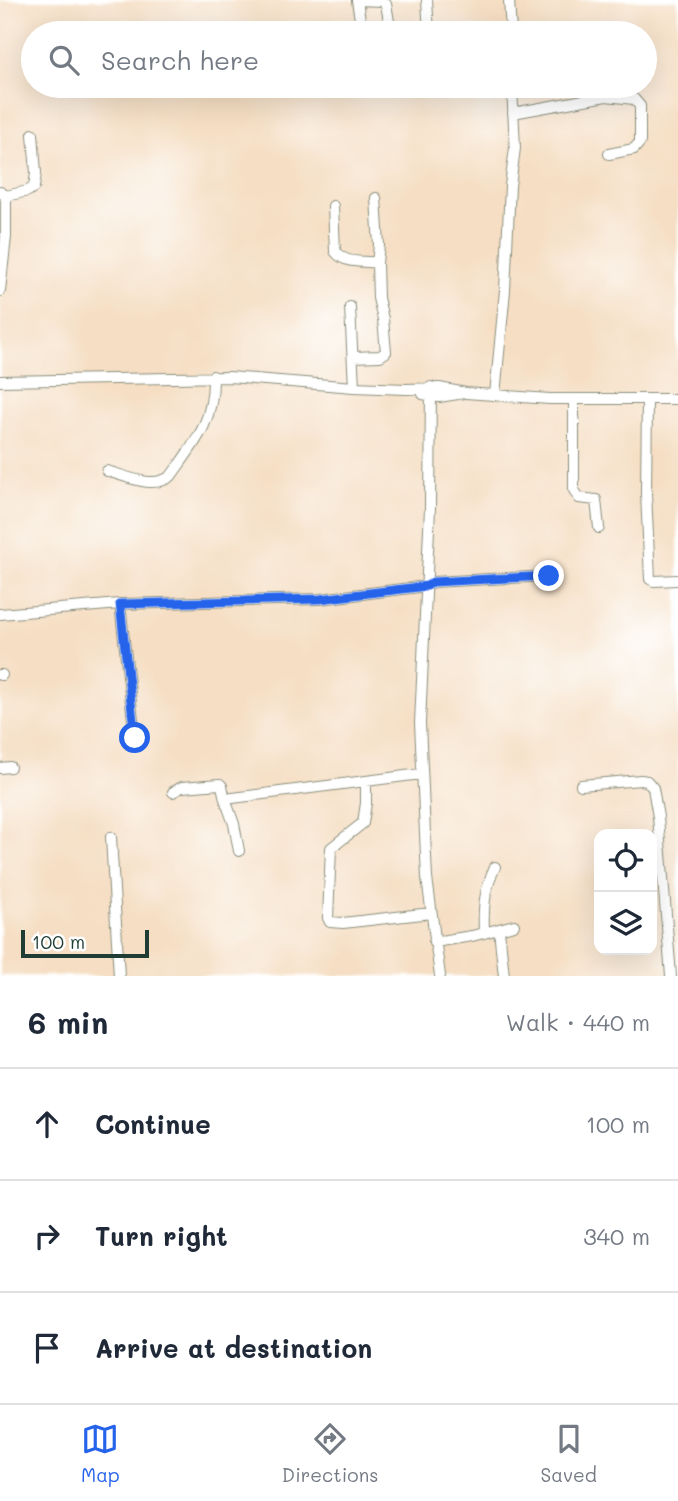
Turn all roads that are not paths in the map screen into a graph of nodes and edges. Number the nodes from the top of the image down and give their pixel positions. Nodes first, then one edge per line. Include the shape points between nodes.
1 (357, 0) edge
2 (427, 0) edge
3 (509, 0) edge
4 (360, 21) edge
5 (389, 21) edge
6 (428, 21) edge
7 (510, 21) edge
8 (512, 98) edge
9 (595, 98) edge
10 (625, 98) edge
11 (513, 113) junction
12 (33, 134) dead end
13 (609, 154) dead end
14 (3, 194) edge
15 (376, 198) dead end
16 (333, 206) dead end
17 (377, 263) junction
18 (0, 291) edge
19 (350, 307) dead end
20 (353, 357) junction
21 (213, 376) junction
22 (0, 381) edge
23 (354, 387) junction
24 (435, 392) junction
25 (495, 395) junction
26 (678, 399) edge
27 (574, 400) junction
28 (647, 400) junction
29 (107, 471) dead end
30 (599, 528) dead end
31 (549, 576) dead end
32 (678, 580) edge
33 (427, 586) junction
34 (120, 604) junction
35 (0, 614) edge
36 (135, 738) dead end
37 (421, 774) junction
38 (366, 781) junction
39 (581, 785) dead end
40 (173, 792) dead end
41 (225, 799) junction
42 (111, 837) dead end
43 (239, 851) dead end
44 (495, 867) dead end
45 (430, 913) junction
46 (514, 925) dead end
47 (499, 930) junction
48 (484, 933) junction
49 (434, 942) junction
50 (674, 958) edge
51 (119, 976) edge
52 (440, 976) edge
53 (505, 976) edge
54 (671, 976) edge

1 - 4 street
1 - 5 street via 382,1
2 - 6 street
3 - 7 street
8 - 11 street
9 - 11 street
10 - 13 street via 640,106 640,142 634,149
11 - 25 street via 515,148
12 - 14 street via 34,187
14 - 18 street via 6,237
15 - 17 street
16 - 17 street via 335,251 345,260
17 - 20 street via 386,352
19 - 20 street
20 - 23 street
21 - 22 street
21 - 23 street
21 - 29 street via 206,424 171,476 151,482
23 - 24 street
24 - 25 street
24 - 33 street
25 - 27 street
26 - 28 street
27 - 28 street
27 - 30 street via 574,490 579,498 596,500
28 - 32 street via 650,579
31 - 33 street
33 - 34 street via 320,599
33 - 37 street
34 - 35 street
34 - 36 street
37 - 38 street
37 - 45 street
38 - 41 street
38 - 45 street via 363,823 331,848 328,918 342,923
39 - 50 street via 641,780 653,788
40 - 41 street via 181,786 220,784
41 - 43 street
42 - 51 street
44 - 48 street via 483,905
45 - 49 street
46 - 47 street
47 - 48 street
47 - 53 street
48 - 49 street
49 - 52 street
50 - 54 street

